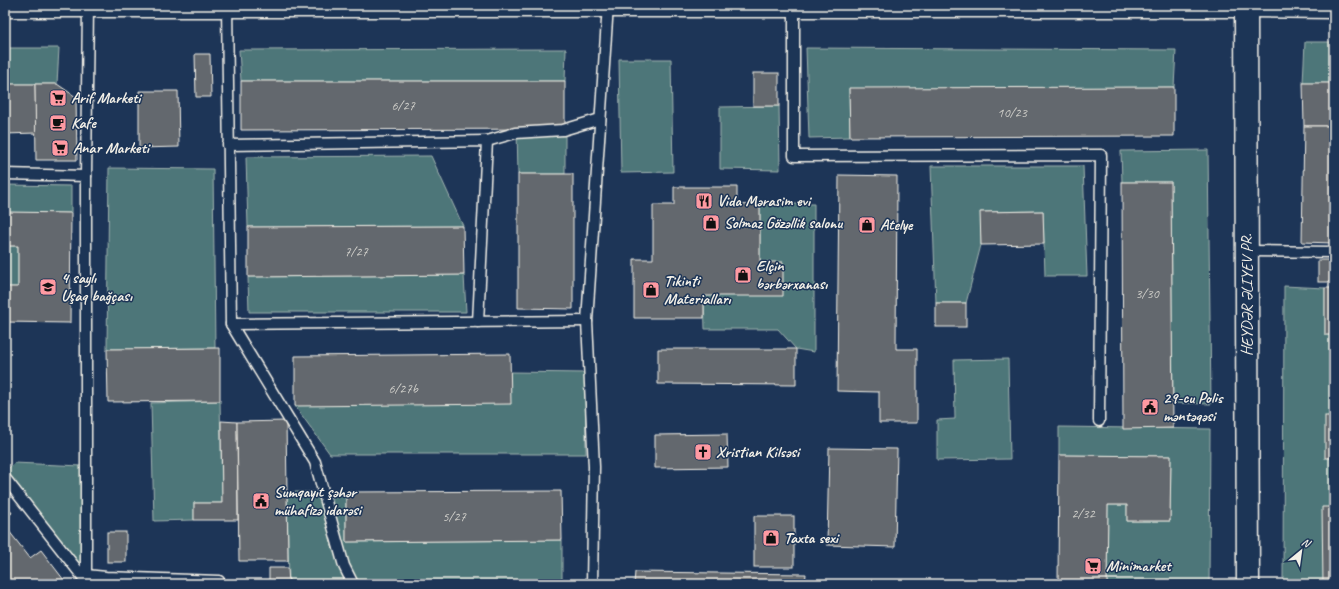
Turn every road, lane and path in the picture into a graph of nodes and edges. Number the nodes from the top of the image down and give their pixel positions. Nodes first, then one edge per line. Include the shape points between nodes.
1 (794, 5) edge
2 (5, 6) edge
3 (88, 6) junction
4 (150, 6) edge
5 (227, 6) edge
6 (608, 6) edge
7 (1246, 6) edge
8 (1334, 7) edge
9 (600, 119) junction
10 (486, 141) junction
11 (228, 145) junction
12 (5, 174) edge
13 (86, 176) junction
14 (1247, 251) junction
15 (1334, 252) edge
16 (587, 321) junction
17 (478, 322) junction
18 (231, 324) junction
19 (1099, 421) dead end
20 (5, 478) edge
21 (84, 580) edge
22 (219, 581) dead end
23 (353, 584) edge
24 (592, 584) edge
25 (1248, 584) edge

1 - 6 street
1 - 7 street
1 - 19 lane via 794,156 1101,155
2 - 3 street
3 - 4 street
3 - 13 lane
4 - 5 street
5 - 6 street
5 - 11 lane
6 - 9 lane
7 - 8 street
7 - 14 street, HEYDƏR ƏLIYEV PR.
9 - 10 lane via 563,130 515,133
9 - 16 lane
10 - 11 lane
10 - 17 lane
11 - 18 lane
12 - 13 lane
13 - 21 lane
14 - 15 lane
14 - 25 street, HEYDƏR ƏLIYEV PR.
16 - 17 lane
16 - 24 lane via 594,467
17 - 18 lane
18 - 23 lane via 315,462 344,566
20 - 21 lane
21 - 22 lane via 106,577

